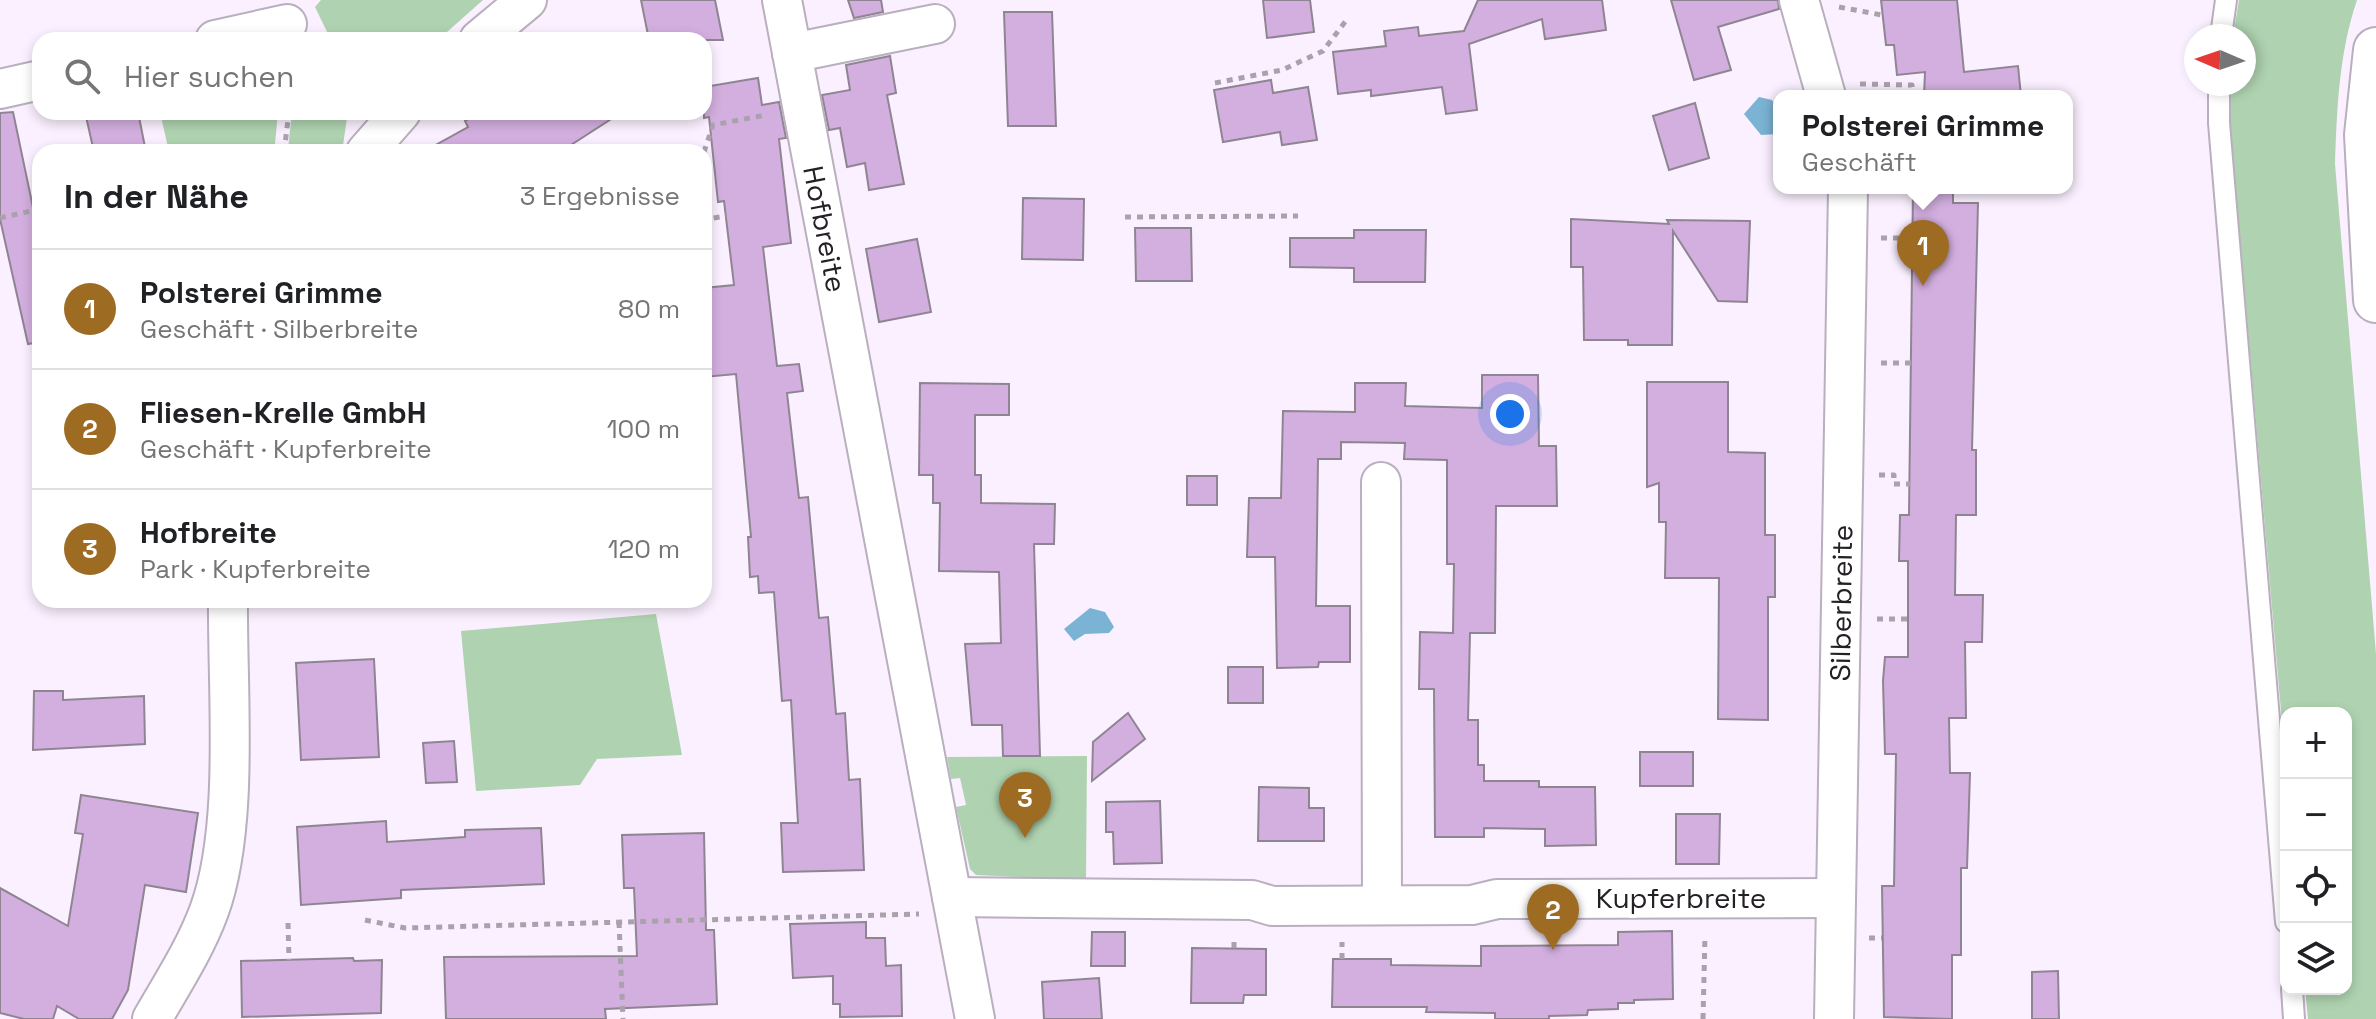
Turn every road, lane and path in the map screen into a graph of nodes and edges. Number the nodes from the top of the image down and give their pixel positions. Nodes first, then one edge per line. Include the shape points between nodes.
1 (527, 0) edge
2 (782, 0) edge
3 (1799, 0) edge
4 (2226, 0) edge
5 (292, 16) edge
6 (1348, 18) dead end
7 (935, 24) dead end
8 (2223, 24) edge
9 (241, 32) edge
10 (489, 32) edge
11 (2376, 50) edge
12 (792, 53) junction
13 (32, 82) edge
14 (1215, 83) dead end
15 (0, 89) edge
16 (1824, 89) edge
17 (1912, 90) edge
18 (2219, 96) edge
19 (803, 108) junction
20 (288, 120) edge
21 (389, 120) edge
22 (285, 144) edge
23 (372, 144) edge
24 (707, 144) edge
25 (712, 183) edge
26 (716, 183) dead end
27 (1848, 194) edge
28 (32, 211) edge
29 (726, 216) dead end
30 (1298, 216) dead end
31 (1125, 217) dead end
32 (0, 218) edge
33 (712, 218) edge
34 (2376, 300) edge
35 (1381, 482) dead end
36 (228, 608) edge
37 (2280, 851) edge
38 (1706, 898) junction
39 (1836, 898) junction
40 (953, 905) junction
41 (1382, 905) junction
42 (365, 920) dead end
43 (619, 922) junction
44 (288, 923) dead end
45 (289, 960) dead end
46 (2292, 995) edge
47 (152, 1019) edge
48 (623, 1019) edge
49 (975, 1019) edge
50 (1703, 1019) edge
51 (1834, 1019) edge
52 (2294, 1019) edge

1 - 10 street
2 - 12 street, Hofbreite
3 - 16 street
4 - 8 lane
5 - 9 street
6 - 14 path via 1323,51 1282,70
7 - 12 street
11 - 34 highway via 2367,135
12 - 19 street, Hofbreite
13 - 15 street
16 - 17 path via 1912,85
18 - 37 lane
19 - 24 path via 713,125
19 - 40 street, Hofbreite
20 - 22 path
21 - 23 street
25 - 26 path
27 - 39 street, Silberbreite
28 - 32 path
29 - 33 path
30 - 31 path
35 - 41 street
36 - 47 street via 227,817 220,868 209,910
38 - 39 street, Kupferbreite
38 - 41 street, Kupferbreite
38 - 50 path
39 - 51 street, Silberbreite
40 - 41 street, Kupferbreite via 1252,900 1272,906
40 - 43 path
40 - 49 street, Hofbreite
42 - 43 path via 405,928
43 - 48 path
44 - 45 path
46 - 52 lane

